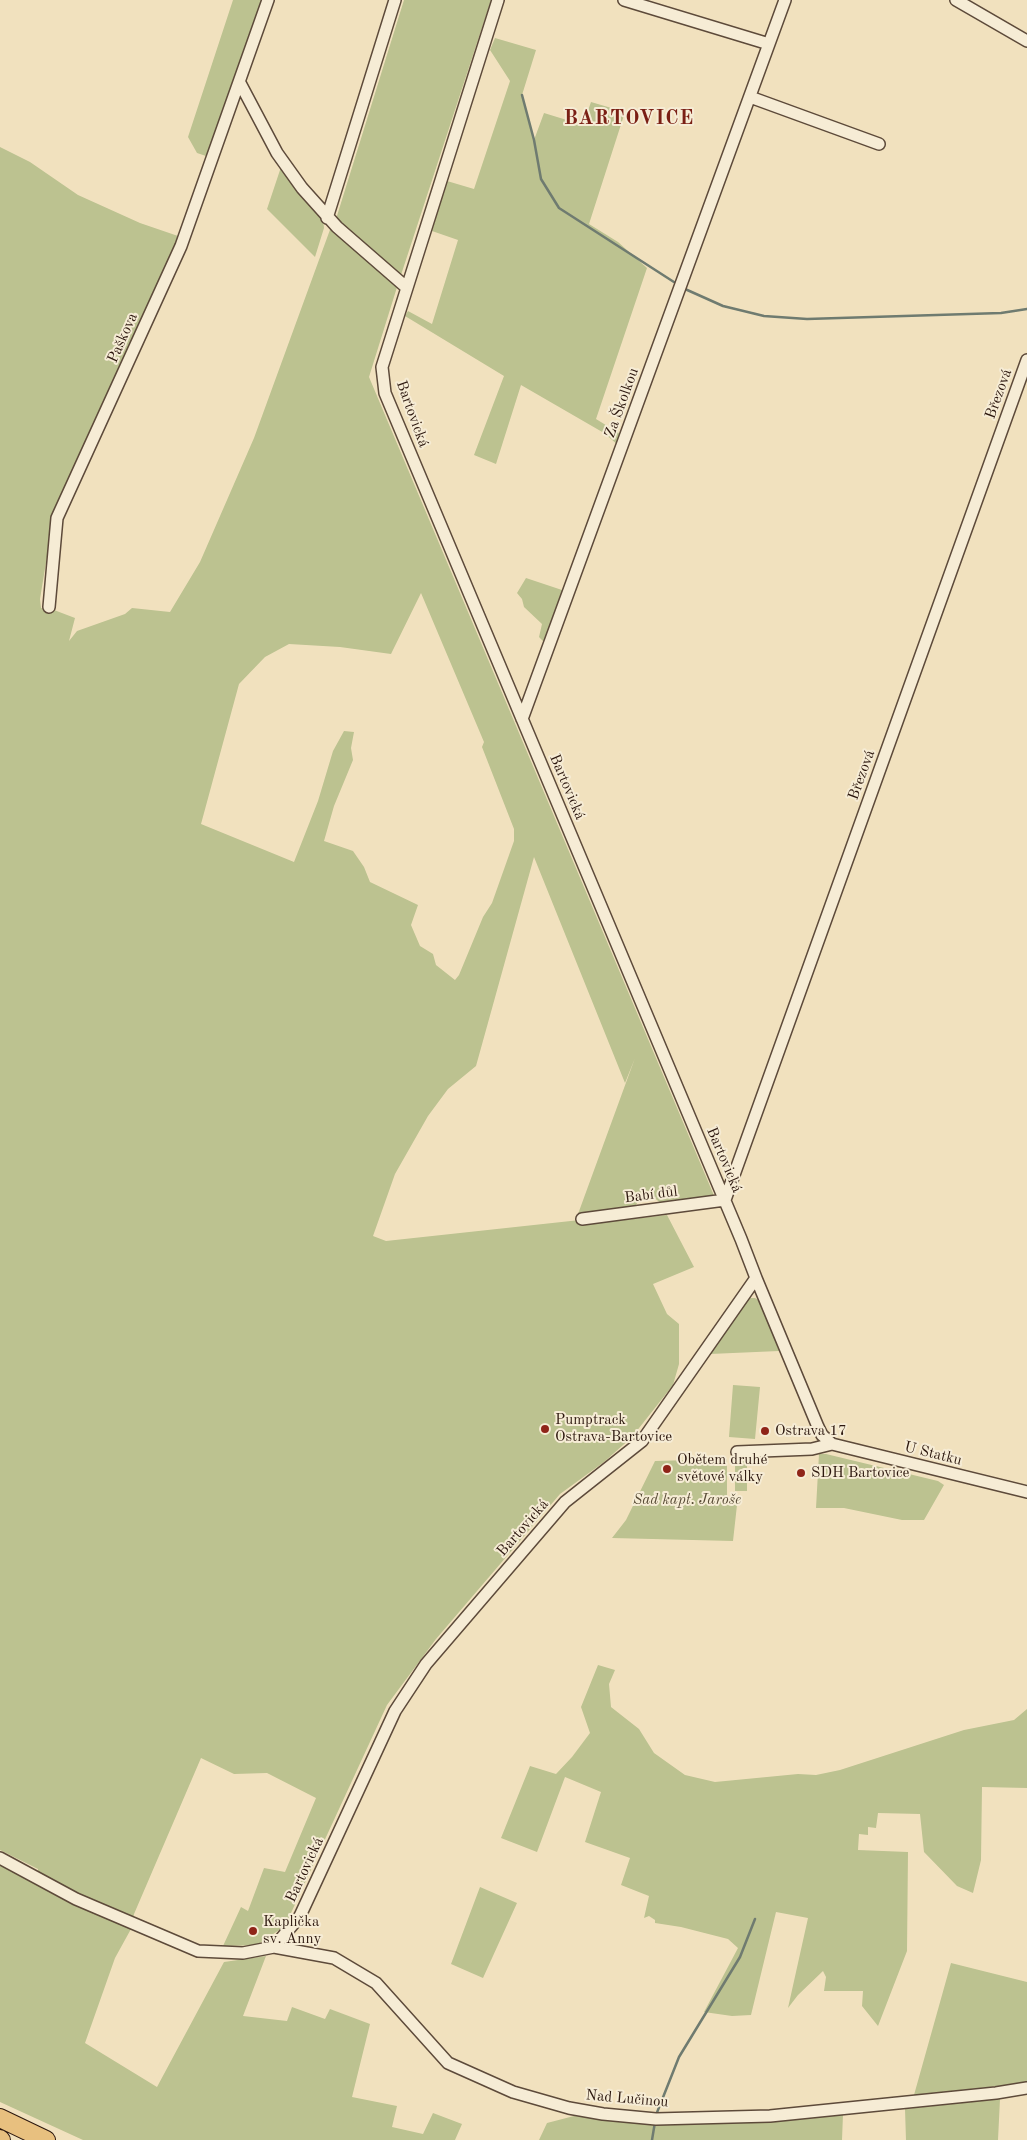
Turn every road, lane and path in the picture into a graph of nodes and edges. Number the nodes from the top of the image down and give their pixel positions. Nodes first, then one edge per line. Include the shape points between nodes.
1 (268, 0) edge
2 (395, 0) edge
3 (498, 0) edge
4 (624, 0) edge
5 (785, 0) edge
6 (956, 0) edge
7 (1027, 41) edge
8 (769, 44) junction
9 (240, 83) junction
10 (750, 97) junction
11 (879, 144) dead end
12 (328, 218) junction
13 (406, 287) junction
14 (1027, 360) edge
15 (48, 607) dead end
16 (522, 719) junction
17 (725, 1200) junction
18 (582, 1219) dead end
19 (756, 1278) junction
20 (832, 1444) junction
21 (738, 1452) dead end
22 (1027, 1492) edge
23 (0, 1858) edge
24 (274, 1947) junction
25 (1027, 2088) edge
26 (0, 2118) edge
27 (46, 2140) edge

1 - 9 street, Paškova
2 - 12 street
3 - 13 street, Bartovická
4 - 8 street
5 - 8 street, Za Školkou
6 - 7 street
8 - 10 street, Za Školkou
9 - 12 street via 277,153
9 - 15 street, Paškova via 181,246 57,518
10 - 11 street
10 - 16 street, Za Školkou
12 - 13 street
13 - 16 street, Bartovická via 382,367 385,393
14 - 17 street, Březová
16 - 17 street, Bartovická
17 - 18 street, Babí důl
17 - 19 street, Bartovická
19 - 20 street via 818,1427
19 - 24 street, Bartovická via 642,1441 565,1502 426,1664 395,1711 300,1916
20 - 21 street, U Statku via 812,1449
20 - 22 street, U Statku
23 - 24 street via 76,1899 198,1951 243,1954
24 - 25 street, Nad Lučinou via 334,1958 376,1983 448,2063 513,2092 595,2113 656,2118 770,2116 996,2094
26 - 27 highway

